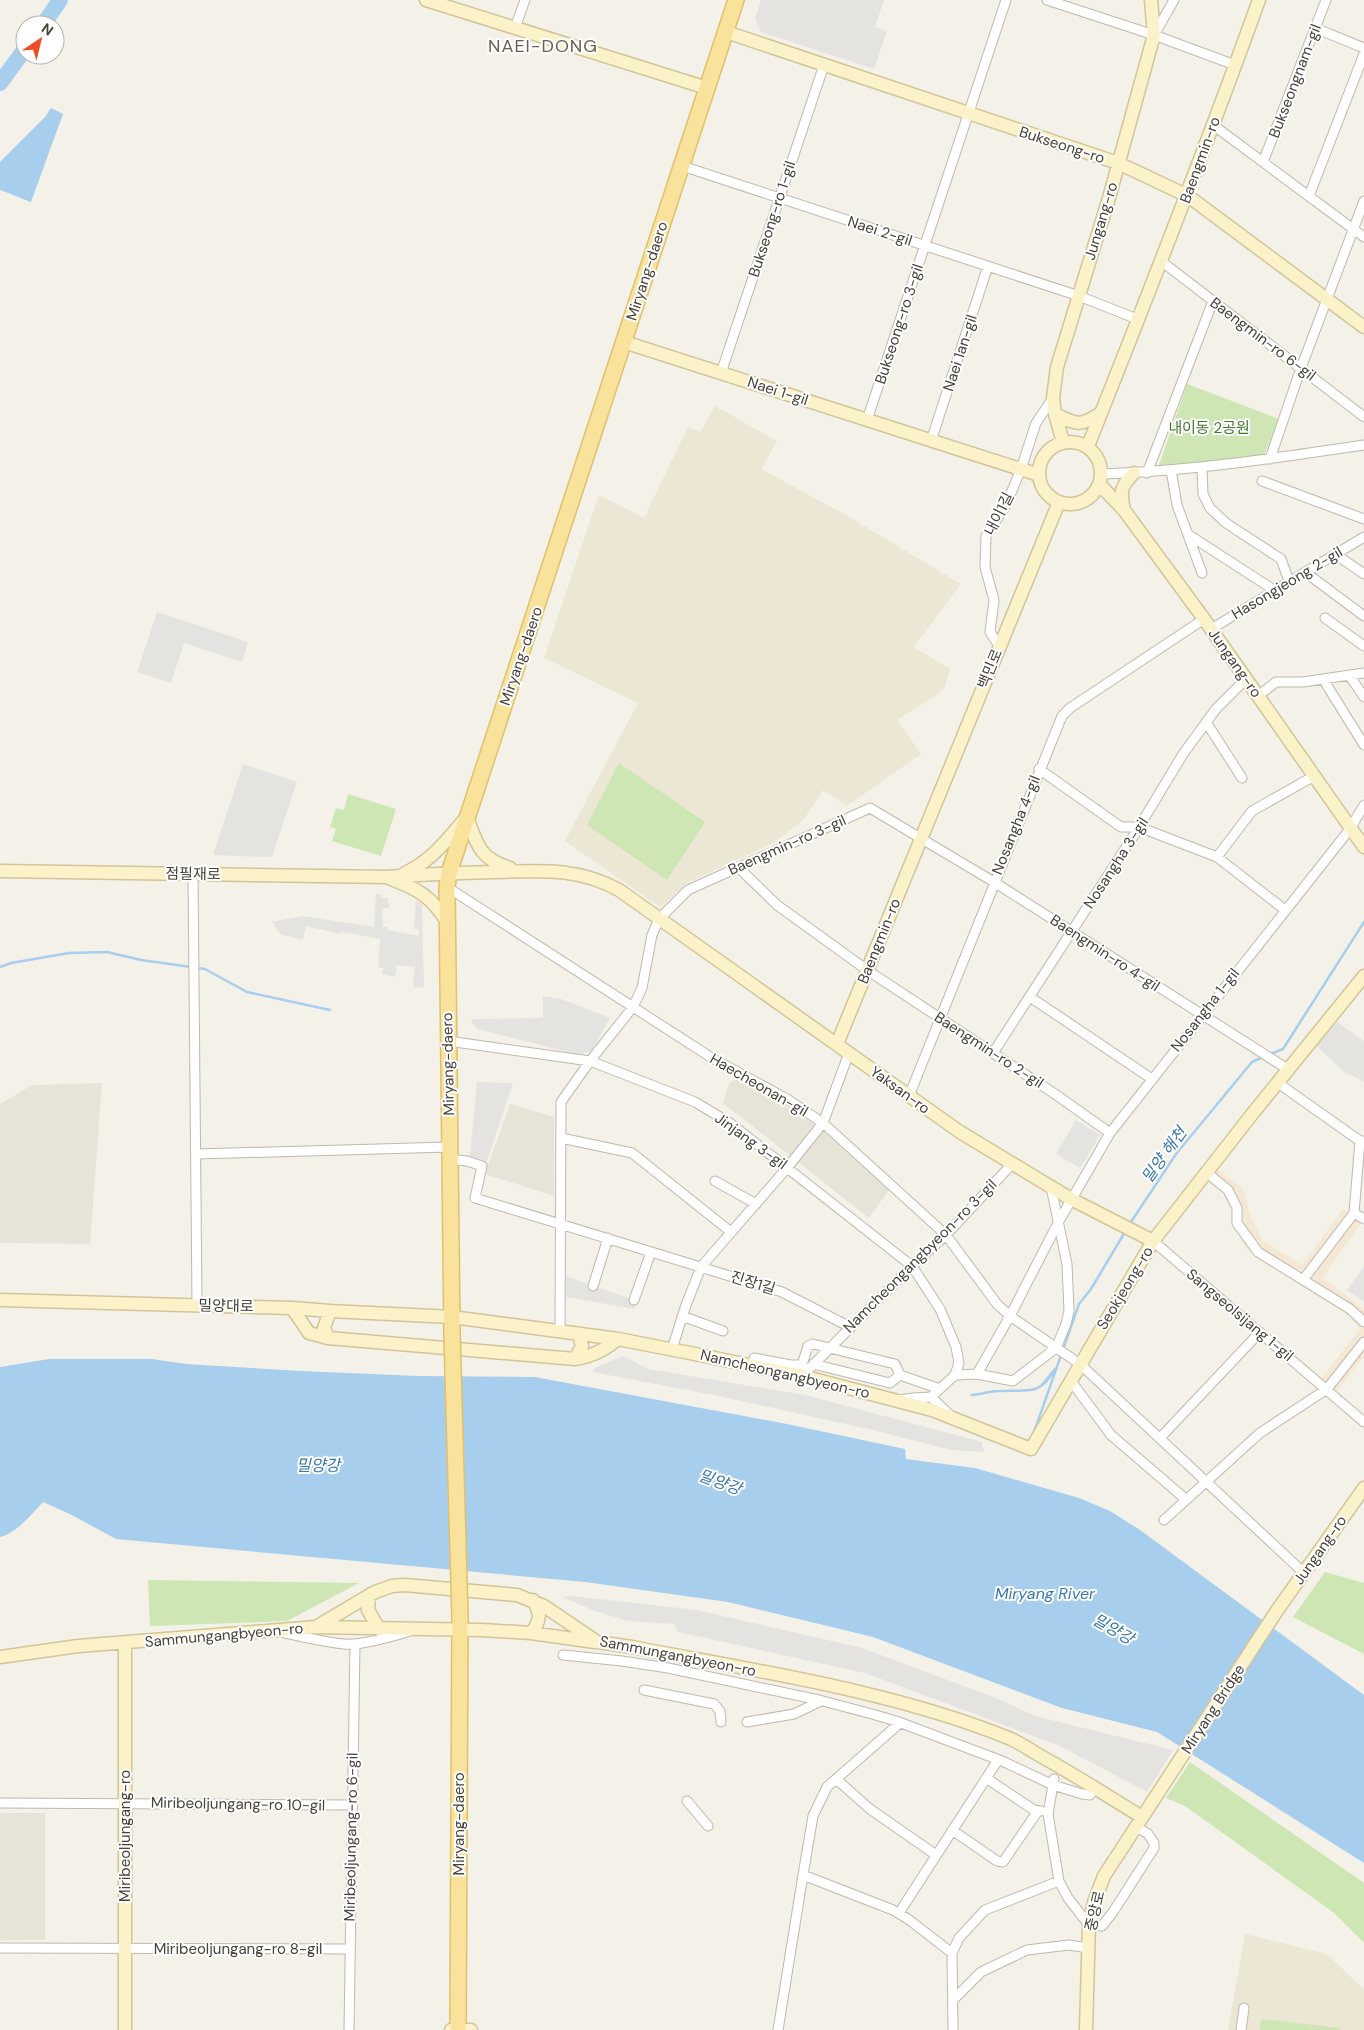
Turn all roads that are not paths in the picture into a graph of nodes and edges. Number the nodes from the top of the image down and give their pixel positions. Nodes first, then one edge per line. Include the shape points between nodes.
1 (426, 0) edge
2 (525, 0) edge
3 (736, 0) edge
4 (1006, 0) edge
5 (1047, 0) edge
6 (1151, 0) edge
7 (1174, 0) edge
8 (1259, 0) edge
9 (1326, 0) edge
10 (514, 28) junction
11 (1315, 28) junction
12 (726, 32) junction
13 (1154, 35) junction
14 (1364, 48) edge
15 (1364, 54) edge
16 (824, 65) junction
17 (1235, 65) junction
18 (707, 88) junction
19 (968, 114) junction
20 (1213, 125) junction
21 (1263, 162) junction
22 (1118, 163) junction
23 (682, 166) junction
24 (1188, 196) junction
25 (1309, 196) junction
26 (779, 198) junction
27 (1364, 201) edge
28 (1353, 229) junction
29 (1364, 237) edge
30 (925, 245) junction
31 (1161, 261) junction
32 (988, 266) junction
33 (1079, 296) junction
34 (1327, 300) junction
35 (1214, 301) junction
36 (1137, 319) junction
37 (1364, 327) edge
38 (624, 342) junction
39 (1301, 368) junction
40 (721, 373) junction
41 (1053, 398) junction
42 (1101, 413) junction
43 (1055, 414) junction
44 (1364, 417) edge
45 (867, 420) junction
46 (931, 441) junction
47 (1062, 442) junction
48 (1364, 445) edge
49 (1088, 446) junction
50 (1270, 459) junction
51 (1202, 467) junction
52 (1020, 469) junction
53 (1171, 470) junction
54 (1147, 472) junction
55 (1134, 473) junction
56 (1039, 475) junction
57 (1101, 479) junction
58 (1262, 481) dead end
59 (1059, 502) junction
60 (1124, 510) junction
61 (1364, 520) edge
62 (1189, 535) junction
63 (1364, 537) edge
64 (1335, 554) junction
65 (1305, 572) junction
66 (1202, 573) dead end
67 (1364, 574) edge
68 (1289, 582) junction
69 (1274, 590) junction
70 (1364, 616) edge
71 (1325, 618) dead end
72 (1208, 624) junction
73 (999, 646) junction
74 (1364, 646) edge
75 (1364, 673) edge
76 (1349, 675) junction
77 (1246, 679) junction
78 (1323, 679) junction
79 (1258, 696) junction
80 (1364, 697) edge
81 (1206, 722) junction
82 (1364, 745) edge
83 (1039, 769) junction
84 (1314, 776) junction
85 (1242, 778) dead end
86 (1364, 805) edge
87 (467, 817) junction
88 (1139, 827) junction
89 (1350, 828) junction
90 (921, 837) junction
91 (1364, 847) edge
92 (1217, 857) junction
93 (738, 867) junction
94 (0, 870) edge
95 (522, 872) junction
96 (193, 874) junction
97 (393, 876) junction
98 (448, 880) junction
99 (994, 882) junction
100 (1285, 910) junction
101 (659, 920) junction
102 (447, 922) junction
103 (1071, 932) junction
104 (867, 970) junction
105 (1364, 976) edge
106 (1030, 997) junction
107 (633, 1007) junction
108 (1202, 1014) junction
109 (941, 1018) junction
110 (448, 1041) junction
111 (837, 1044) junction
112 (849, 1053) junction
113 (993, 1053) junction
114 (590, 1061) junction
115 (1287, 1069) junction
116 (1152, 1079) junction
117 (1278, 1084) junction
118 (909, 1096) junction
119 (823, 1123) junction
120 (1110, 1133) junction
121 (561, 1138) junction
122 (1362, 1141) edge
123 (449, 1153) junction
124 (196, 1154) junction
125 (1012, 1164) junction
126 (787, 1168) junction
127 (1206, 1172) junction
128 (715, 1181) dead end
129 (1051, 1187) junction
130 (1071, 1199) junction
131 (756, 1204) junction
132 (1354, 1213) junction
133 (1364, 1219) edge
134 (1059, 1221) junction
135 (560, 1223) junction
136 (731, 1232) junction
137 (946, 1235) junction
138 (608, 1238) junction
139 (1153, 1241) junction
140 (651, 1252) junction
141 (912, 1266) junction
142 (701, 1267) junction
143 (1303, 1280) junction
144 (593, 1286) dead end
145 (0, 1300) edge
146 (634, 1300) dead end
147 (197, 1305) junction
148 (292, 1308) junction
149 (330, 1312) junction
150 (682, 1316) junction
151 (1010, 1316) junction
152 (452, 1317) junction
153 (1364, 1322) edge
154 (850, 1327) junction
155 (723, 1331) dead end
156 (560, 1332) junction
157 (1260, 1332) junction
158 (579, 1335) junction
159 (328, 1338) junction
160 (618, 1339) junction
161 (1364, 1342) edge
162 (828, 1348) junction
163 (1056, 1348) junction
164 (672, 1350) junction
165 (754, 1358) dead end
166 (575, 1359) junction
167 (813, 1364) junction
168 (1080, 1364) junction
169 (977, 1374) junction
170 (955, 1375) junction
171 (802, 1376) junction
172 (900, 1376) junction
173 (1071, 1381) junction
174 (940, 1389) junction
175 (1326, 1389) junction
176 (931, 1397) junction
177 (897, 1401) junction
178 (955, 1419) junction
179 (1364, 1422) edge
180 (1160, 1438) junction
181 (1206, 1481) junction
182 (1364, 1488) edge
183 (1184, 1501) junction
184 (1164, 1520) dead end
185 (1304, 1573) junction
186 (369, 1596) junction
187 (533, 1600) junction
188 (1276, 1612) joint
189 (460, 1624) junction
190 (316, 1627) junction
191 (379, 1629) junction
192 (414, 1630) junction
193 (278, 1631) junction
194 (531, 1633) junction
195 (597, 1642) junction
196 (124, 1643) junction
197 (355, 1644) junction
198 (563, 1655) dead end
199 (0, 1657) edge
200 (644, 1690) dead end
201 (821, 1701) junction
202 (721, 1722) dead end
203 (747, 1722) dead end
204 (900, 1723) junction
205 (998, 1760) junction
206 (986, 1778) junction
207 (836, 1779) junction
208 (1054, 1782) junction
209 (1095, 1788) junction
210 (687, 1802) dead end
211 (0, 1803) edge
212 (125, 1803) junction
213 (352, 1805) junction
214 (1149, 1805) joint
215 (1038, 1811) junction
216 (1048, 1812) junction
217 (1138, 1821) junction
218 (708, 1826) dead end
219 (952, 1830) junction
220 (936, 1855) junction
221 (803, 1875) junction
222 (1059, 1881) junction
223 (899, 1913) junction
224 (1089, 1925) junction
225 (0, 1948) edge
226 (1088, 1948) junction
227 (125, 1949) junction
228 (350, 1949) junction
229 (952, 1953) junction
230 (952, 2000) junction
231 (1244, 2008) dead end
232 (125, 2030) edge
233 (349, 2030) edge
234 (451, 2030) edge
235 (458, 2030) edge
236 (471, 2030) edge
237 (778, 2030) edge
238 (953, 2030) edge
239 (1086, 2030) edge
240 (1241, 2030) edge

1 - 10 street
2 - 10 street
3 - 12 main road, Miryang-daero
4 - 19 street, Bukseong-ro 3-gil
5 - 13 street
6 - 13 street, Jungang-ro
7 - 13 street
8 - 17 street, Baengmin-ro
9 - 11 street, Bukseongnam-gil
10 - 18 street
11 - 14 street
11 - 21 street, Bukseongnam-gil
12 - 16 street, Bukseong-ro
12 - 18 main road, Miryang-daero
13 - 17 street
13 - 22 street, Jungang-ro
15 - 25 street
16 - 19 street, Bukseong-ro
16 - 26 street, Bukseong-ro 1-gil
17 - 20 street, Baengmin-ro
18 - 23 main road, Miryang-daero
19 - 22 street, Bukseong-ro
19 - 30 street, Bukseong-ro 3-gil
20 - 21 street
20 - 24 street, Baengmin-ro
21 - 25 street
22 - 24 street, Bukseong-ro
22 - 33 street, Jungang-ro
23 - 26 street, Naei 2-gil
23 - 38 main road, Miryang-daero
24 - 31 street, Baengmin-ro
24 - 34 street, Bukseong-ro
25 - 28 street
26 - 30 street, Naei 2-gil
26 - 40 street, Bukseong-ro 1-gil
27 - 28 street
28 - 29 street
28 - 34 street
30 - 32 street, Naei 2-gil
30 - 45 street, Bukseong-ro 3-gil
31 - 35 street, Baengmin-ro 6-gil
31 - 36 street, Baengmin-ro
32 - 33 street, Naei 2-gil
32 - 46 street, Naei 1an-gil
33 - 36 street, Naei 2-gil
33 - 41 street, Jungang-ro via 1057,367
34 - 37 street, Bukseong-ro
34 - 39 street
35 - 39 street, Baengmin-ro 6-gil
35 - 54 street
36 - 42 street
38 - 40 street, Naei 1-gil
38 - 87 main road, Miryang-daero
39 - 44 street, Baengmin-ro 6-gil
39 - 50 street
40 - 45 street, Naei 1-gil
41 - 43 street, Jungang-ro
41 - 52 street via 1036,423
42 - 43 street via 1085,424 1074,423
42 - 49 street
43 - 47 street, Jungang-ro
45 - 46 street, Naei 1-gil
46 - 52 street
47 - 49 street
47 - 56 street via 1043,456
48 - 50 street
49 - 57 street via 1098,459
50 - 51 street
51 - 53 street
51 - 68 street via 1203,494 1210,508 1226,523 1281,558
52 - 56 street
52 - 73 street, 내이1길 via 1006,505 986,536 985,567 994,600 990,632
53 - 54 street
53 - 62 street via 1177,504
54 - 55 street
55 - 57 street
55 - 60 street via 1121,492
56 - 59 street via 1047,493
57 - 59 street via 1094,494 1086,500 1075,504
57 - 60 street, Jungang-ro
58 - 61 street
59 - 73 street, 백민로
60 - 72 street, Jungang-ro
62 - 66 street
62 - 69 street
63 - 64 street, Hasongjeong 2-gil
64 - 65 street, Hasongjeong 2-gil
64 - 67 street
65 - 68 street, Hasongjeong 2-gil
65 - 70 street
68 - 69 street, Hasongjeong 2-gil
69 - 72 street, Hasongjeong 2-gil
71 - 74 street
72 - 77 street, Jungang-ro
72 - 83 street, Nosangha 4-gil via 1066,712
73 - 90 street, 백민로
75 - 76 street
76 - 78 street
76 - 80 street
77 - 79 street, Jungang-ro
77 - 81 street, Nosangha 3-gil
78 - 79 street via 1276,682
78 - 82 street
79 - 84 street, Jungang-ro
81 - 85 street
81 - 88 street, Nosangha 3-gil
83 - 88 street via 1121,827
83 - 99 street, Nosangha 4-gil
84 - 89 street, Jungang-ro
84 - 92 street via 1252,811
86 - 89 street, Nosangha 1-gil
87 - 95 street, Yaksan-ro via 476,844 485,856 496,864
87 - 97 street, 점필재로 via 418,867
87 - 98 main road, Miryang-daero
88 - 92 street
88 - 103 street, Nosangha 3-gil
89 - 91 street, Jungang-ro
89 - 100 street, Nosangha 1-gil
90 - 93 street, Baengmin-ro 3-gil via 870,808
90 - 99 street, Baengmin-ro 4-gil
90 - 104 street, Baengmin-ro
92 - 100 street
93 - 101 street, Baengmin-ro 3-gil via 688,890
93 - 104 street, Baengmin-ro 2-gil via 777,905
94 - 96 street, 점필재로
95 - 98 street, Yaksan-ro
95 - 101 street, Yaksan-ro via 562,871 601,880
96 - 97 street, 점필재로
96 - 124 street
97 - 98 street, 점필재로
97 - 102 street, 점필재로 via 428,898
98 - 102 main road, Miryang-daero
98 - 107 street, Haecheonan-gil
99 - 103 street, Baengmin-ro 4-gil
99 - 109 street, Nosangha 4-gil
100 - 108 street, Nosangha 1-gil
101 - 107 street via 652,934 642,988
101 - 111 street, Yaksan-ro
102 - 110 main road, Miryang-daero
103 - 106 street, Nosangha 3-gil
103 - 108 street, Baengmin-ro 4-gil
104 - 109 street, Baengmin-ro 2-gil
104 - 111 street, Baengmin-ro
105 - 115 street, Seokjeong-ro
106 - 113 street, Nosangha 3-gil
106 - 116 street
107 - 114 street
107 - 119 street, Haecheonan-gil
108 - 115 street, Baengmin-ro 4-gil
108 - 116 street, Nosangha 1-gil
109 - 113 street, Baengmin-ro 2-gil
109 - 118 street, Nosangha 4-gil
110 - 114 street, Jinjang 3-gil
110 - 123 main road, Miryang-daero
111 - 112 street, Yaksan-ro
112 - 118 street, Yaksan-ro
112 - 119 street
113 - 120 street, Baengmin-ro 2-gil
114 - 121 street via 561,1102
114 - 126 street, Jinjang 3-gil via 695,1102 730,1123
115 - 117 street, Seokjeong-ro
116 - 120 street, Nosangha 1-gil
117 - 122 street
117 - 127 street, Seokjeong-ro
118 - 125 street, Yaksan-ro
119 - 126 street
119 - 137 street, Haecheonan-gil
120 - 130 street, Nosangha 1-gil
121 - 135 street
121 - 136 street via 632,1153
122 - 132 street
123 - 124 street
123 - 135 street, 진장1길 via 482,1166 476,1198
123 - 152 main road, Miryang-daero
124 - 147 street
125 - 129 street, Yaksan-ro
125 - 137 street, Namcheongangbyeon-ro 3-gil
126 - 131 street
126 - 141 street, Jinjang 3-gil
127 - 139 street, Seokjeong-ro
127 - 143 street via 1228,1190 1236,1208 1237,1223 1258,1252
128 - 131 street
129 - 130 street, Yaksan-ro
129 - 134 street
130 - 134 street, Nosangha 1-gil
130 - 139 street, Yaksan-ro
131 - 136 street
132 - 133 street
132 - 143 street
134 - 151 street, Nosangha 1-gil
134 - 163 street via 1068,1264 1068,1311
135 - 138 street, 진장1길
135 - 156 street
136 - 142 street
137 - 141 street, Namcheongangbyeon-ro 3-gil
137 - 151 street, Haecheonan-gil via 997,1304
138 - 140 street, 진장1길
138 - 144 street
139 - 157 street, Sangseolsijang 1-gil
139 - 168 street, Seokjeong-ro
140 - 142 street, 진장1길
140 - 146 street
141 - 154 street, Namcheongangbyeon-ro 3-gil
141 - 170 street, Jinjang 3-gil via 940,1309 956,1347 959,1363
142 - 150 street
142 - 154 street, 진장1길 via 782,1292
143 - 153 street via 1350,1309
145 - 147 street, 밀양대로
147 - 148 street, 밀양대로
148 - 149 street, 밀양대로
148 - 159 street via 309,1332
149 - 152 street, 밀양대로
149 - 159 street via 324,1328
150 - 155 street
150 - 164 street
151 - 163 street, Haecheonan-gil
151 - 169 street, Nosangha 1-gil
152 - 156 street, Namcheongangbyeon-ro
152 - 189 main road, Miryang-daero, bridge
154 - 162 street, Namcheongangbyeon-ro 3-gil
156 - 158 street, Namcheongangbyeon-ro
157 - 175 street, Sangseolsijang 1-gil
157 - 180 street
158 - 160 street, Namcheongangbyeon-ro
158 - 166 street via 582,1346
159 - 166 street
160 - 164 street, Namcheongangbyeon-ro
160 - 166 street via 603,1351
161 - 175 street
162 - 165 street, Namcheongangbyeon-ro 3-gil via 814,1344 808,1346 802,1365 791,1366
162 - 167 street, Namcheongangbyeon-ro 3-gil
162 - 172 street, Namcheongangbyeon-ro 3-gil via 894,1364
163 - 168 street, Haecheonan-gil
163 - 169 street via 1013,1381
164 - 171 street, Namcheongangbyeon-ro
167 - 171 street, Namcheongangbyeon-ro 3-gil
167 - 172 street, Namcheongangbyeon-ro 3-gil via 890,1383
168 - 173 street, Namcheongangbyeon-ro
168 - 180 street
169 - 170 street
170 - 174 street
171 - 177 street, Namcheongangbyeon-ro
172 - 174 street, Namcheongangbyeon-ro 3-gil
173 - 178 street, Namcheongangbyeon-ro via 1031,1449
173 - 183 street via 1111,1435
174 - 176 street
175 - 179 street, Sangseolsijang 1-gil
175 - 181 street via 1260,1433
176 - 177 street
176 - 178 street
177 - 178 street, Namcheongangbyeon-ro
180 - 181 street
181 - 183 street
181 - 185 street
182 - 185 street, Jungang-ro
183 - 184 street
185 - 188 street, Jungang-ro
186 - 187 street, Sammungangbyeon-ro via 384,1588 405,1585 517,1595
186 - 190 street, Sammungangbyeon-ro
186 - 191 street via 368,1610
187 - 194 street via 539,1609 540,1620
187 - 195 street, Sammungangbyeon-ro
188 - 214 street, Miryang Bridge
189 - 192 street
189 - 194 street
189 - 235 main road, Miryang-daero
190 - 191 street
190 - 193 street, Sammungangbyeon-ro
191 - 192 street
192 - 197 street
193 - 196 street, Sammungangbyeon-ro
193 - 197 street
194 - 195 street
195 - 209 street, Sammungangbyeon-ro via 760,1672 901,1703 1012,1740
196 - 199 street, Sammungangbyeon-ro
196 - 212 street, Miribeoljungang-ro
197 - 213 street, Miribeoljungang-ro 6-gil
198 - 201 street via 668,1668
200 - 202 street via 714,1704 720,1711
201 - 203 street via 794,1714
201 - 204 street
204 - 205 street
204 - 207 street
205 - 206 street
205 - 208 street
206 - 215 street
206 - 219 street
207 - 220 street via 870,1809
207 - 221 street via 827,1787 813,1816
208 - 209 street via 1082,1794 1090,1795
208 - 216 street
209 - 217 street, Sammungangbyeon-ro
210 - 218 street
211 - 212 street, Miribeoljungang-ro 10-gil
212 - 213 street, Miribeoljungang-ro 10-gil
212 - 227 street, Miribeoljungang-ro
213 - 228 street, Miribeoljungang-ro 6-gil
214 - 217 street, 중앙로
215 - 216 street
215 - 219 street via 1003,1862
216 - 222 street
217 - 224 street, 중앙로 via 1104,1876
217 - 224 street via 1154,1843 1154,1848 1102,1926
219 - 220 street
220 - 223 street
221 - 223 street
221 - 237 street
222 - 224 street
222 - 229 street via 985,1910 959,1938
223 - 229 street
224 - 226 street, 중앙로
225 - 227 street, Miribeoljungang-ro 8-gil
226 - 230 street via 1069,1944 1027,1950 981,1972
226 - 239 street, 중앙로
227 - 228 street, Miribeoljungang-ro 8-gil
227 - 232 street, Miribeoljungang-ro
228 - 233 street, Miribeoljungang-ro 6-gil
229 - 230 street
230 - 238 street
231 - 240 street
234 - 235 street
235 - 236 street

